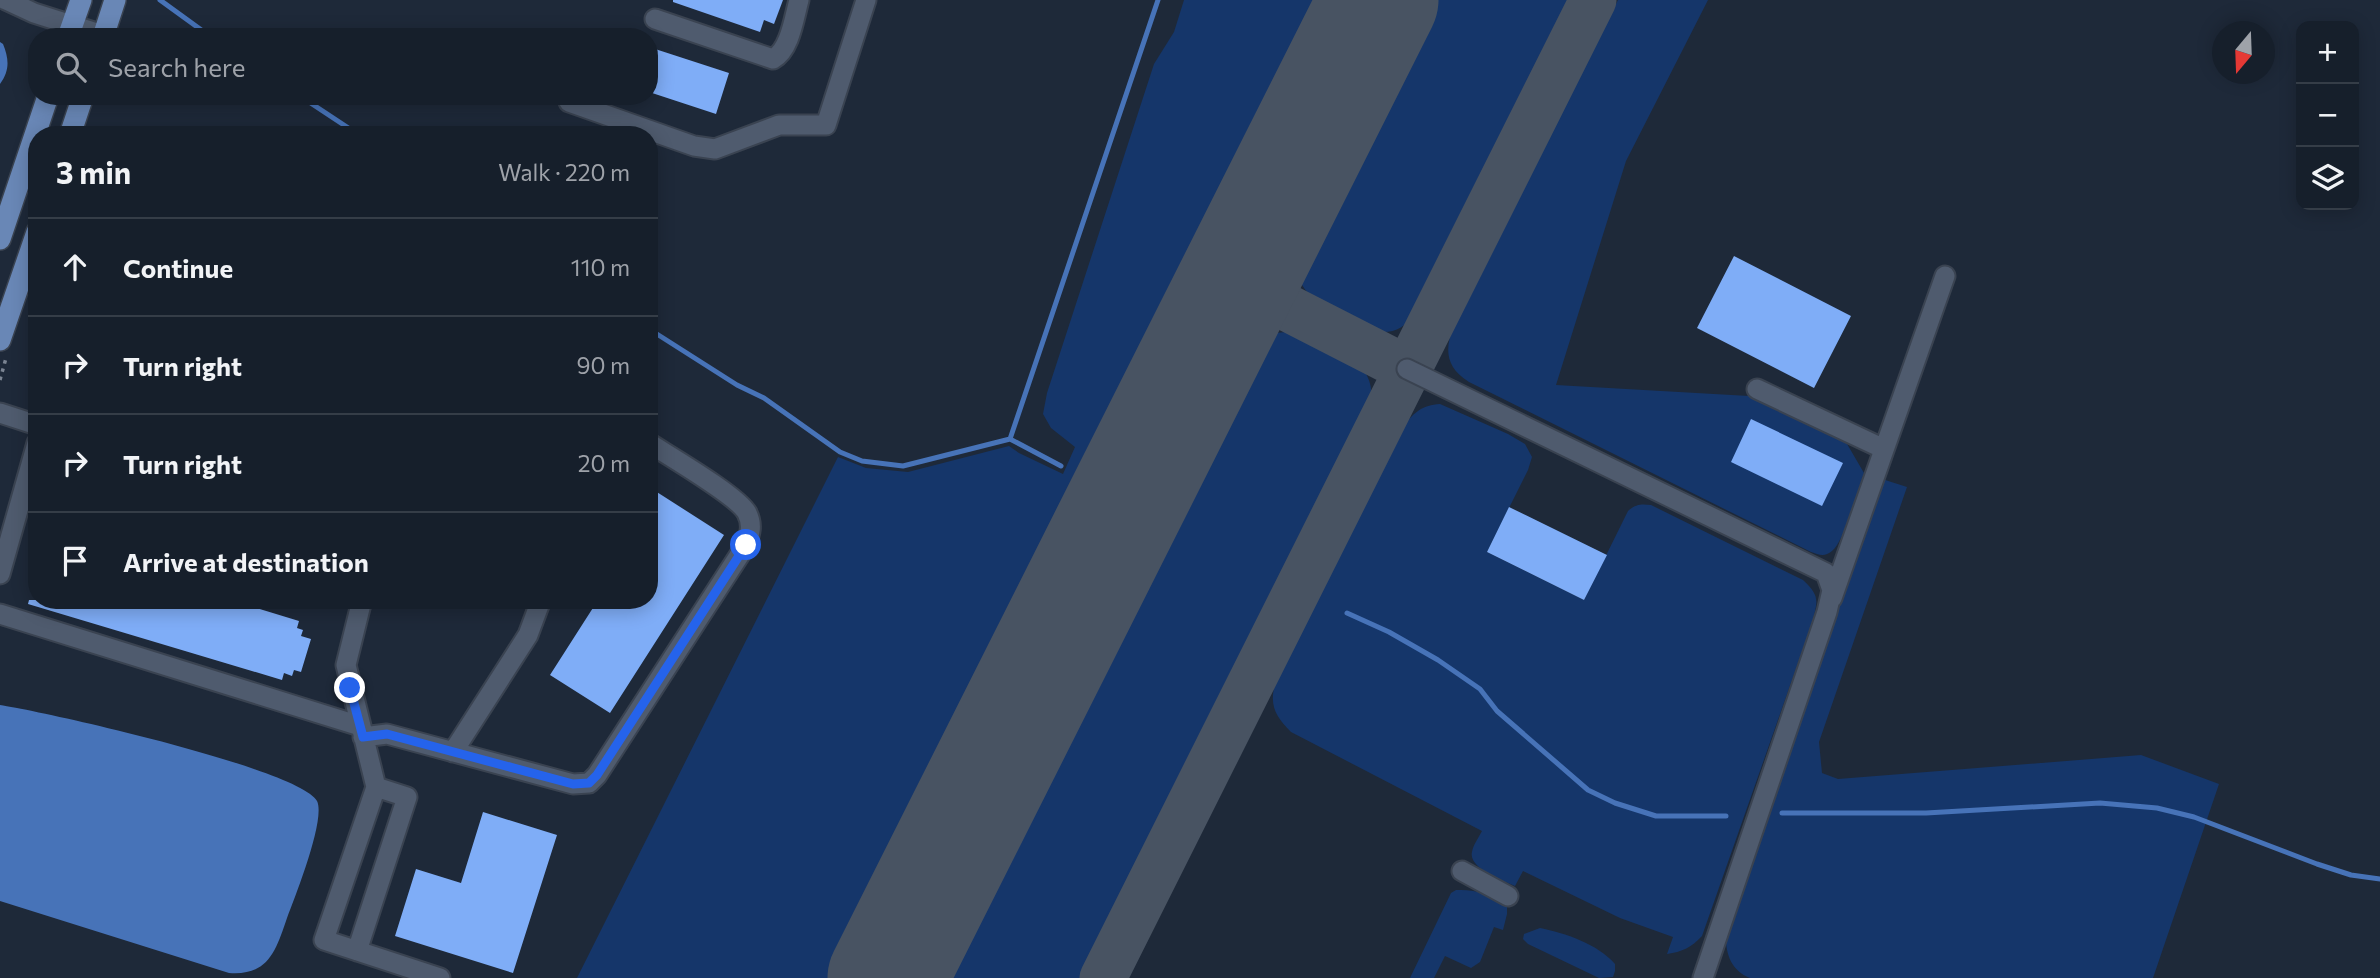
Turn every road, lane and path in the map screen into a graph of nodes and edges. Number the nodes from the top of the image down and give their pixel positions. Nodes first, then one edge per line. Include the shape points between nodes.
1 (6, 0) edge
2 (80, 0) edge
3 (115, 0) edge
4 (799, 0) edge
5 (866, 0) edge
6 (655, 19) dead end
7 (64, 28) edge
8 (71, 28) edge
9 (106, 28) edge
10 (45, 105) edge
11 (80, 105) edge
12 (578, 105) edge
13 (38, 126) edge
14 (73, 126) edge
15 (637, 126) edge
16 (658, 133) edge
17 (28, 156) edge
18 (0, 239) edge
19 (28, 258) edge
20 (1945, 276) dead end
21 (0, 340) edge
22 (1407, 369) dead end
23 (1757, 388) dead end
24 (0, 413) edge
25 (28, 422) edge
26 (658, 449) edge
27 (1884, 449) junction
28 (28, 492) edge
29 (0, 574) edge
30 (360, 609) edge
31 (538, 609) edge
32 (1827, 612) junction
33 (0, 614) edge
34 (361, 731) junction
35 (453, 752) junction
36 (376, 788) junction
37 (1462, 871) dead end
38 (1508, 896) dead end
39 (357, 951) junction
40 (1707, 977) edge
41 (440, 978) edge

1 - 7 street
2 - 8 main road
3 - 9 main road
4 - 6 street via 784,48 773,59
5 - 16 street via 826,125 779,125 715,149
10 - 13 main road
11 - 14 main road
12 - 15 street
17 - 18 main road
19 - 21 main road
20 - 27 street
22 - 32 street via 1826,573 1832,590
23 - 27 street
24 - 25 street
26 - 35 street via 740,503 751,531 597,775 589,783 573,784
27 - 32 street
28 - 29 street
30 - 34 street via 346,665
31 - 35 street via 528,635
32 - 40 street
33 - 34 street
34 - 35 street
34 - 36 street
36 - 39 street via 407,797
36 - 39 street via 324,940
37 - 38 street
39 - 41 street

